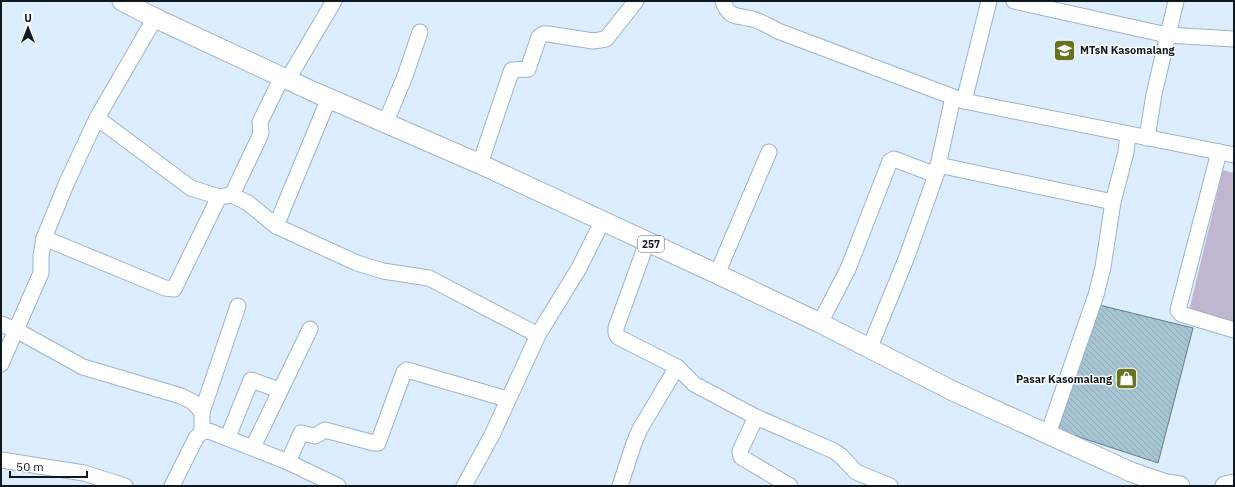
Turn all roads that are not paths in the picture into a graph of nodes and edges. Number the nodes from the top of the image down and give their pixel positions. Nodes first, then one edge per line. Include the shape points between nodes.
1 (122, 1) edge
2 (334, 1) edge
3 (636, 1) edge
4 (723, 1) edge
5 (989, 1) edge
6 (1014, 1) edge
7 (1176, 1) edge
8 (155, 18) junction
9 (420, 32) dead end
10 (1167, 35) junction
11 (1234, 39) edge
12 (285, 78) junction
13 (329, 98) junction
14 (958, 99) junction
15 (98, 118) junction
16 (385, 124) junction
17 (1128, 134) junction
18 (1147, 138) junction
19 (769, 152) dead end
20 (1219, 152) junction
21 (1234, 155) edge
22 (480, 164) junction
23 (937, 170) junction
24 (226, 196) junction
25 (1113, 202) junction
26 (602, 222) junction
27 (276, 226) junction
28 (44, 238) junction
29 (647, 242) junction
30 (717, 274) junction
31 (238, 306) dead end
32 (820, 323) junction
33 (1, 324) edge
34 (310, 329) dead end
35 (16, 330) junction
36 (1234, 330) edge
37 (538, 335) junction
38 (870, 347) junction
39 (1, 364) edge
40 (677, 367) junction
41 (279, 390) junction
42 (507, 399) junction
43 (202, 412) junction
44 (756, 417) junction
45 (202, 432) junction
46 (1048, 434) junction
47 (228, 437) junction
48 (253, 447) junction
49 (1, 460) edge
50 (288, 462) junction
51 (1234, 484) edge
52 (125, 486) edge
53 (172, 486) edge
54 (338, 486) edge
55 (464, 486) edge
56 (620, 486) edge
57 (790, 486) edge
58 (890, 486) edge
59 (1180, 486) edge
60 (1225, 486) edge

1 - 8 main road, 257
2 - 12 street
3 - 22 street via 609,36 602,40 548,34 539,37 528,69 511,72
4 - 14 street via 727,11 735,17 753,19 778,31
5 - 14 street
6 - 10 street
7 - 10 street
8 - 12 main road, 257
8 - 15 street
9 - 16 street
10 - 11 street
10 - 18 street
12 - 13 main road, 257
12 - 24 street via 260,122 259,138
13 - 16 main road, 257
13 - 27 street
14 - 17 street
14 - 23 street
15 - 24 street via 183,183 195,190
15 - 28 street
16 - 22 main road, 257
17 - 18 street
17 - 25 street
18 - 20 street
19 - 30 street
20 - 21 street
20 - 36 street via 1178,310 1181,314
22 - 26 main road, 257
23 - 25 street
23 - 32 street via 896,160 890,161 848,269
23 - 38 street via 906,259
24 - 27 street via 248,203
24 - 28 street via 174,289 165,288
25 - 46 street via 1096,295
26 - 29 main road, 257
26 - 37 street via 579,268
27 - 37 street via 368,267 429,278
28 - 35 street via 41,273
29 - 30 main road, 257
29 - 40 street via 616,333
30 - 32 main road, 257
31 - 43 street
32 - 38 main road, 257
33 - 35 street
34 - 41 street
35 - 39 street
35 - 43 street via 83,367 181,396 193,402
37 - 42 street
38 - 46 main road, 257 via 952,391
40 - 44 street via 694,384
40 - 56 street via 640,429
41 - 47 street via 251,380
41 - 48 street
42 - 50 street via 407,370 404,372 378,442 325,430 315,436 301,433
42 - 55 street via 492,434
43 - 45 street
44 - 57 street via 740,451 741,457
44 - 58 street via 834,451 856,472
45 - 47 street via 214,431
45 - 53 street via 194,442
46 - 59 main road, 257 via 1131,472
47 - 48 street
48 - 50 street
49 - 52 street via 84,473
50 - 54 street
51 - 60 main road

